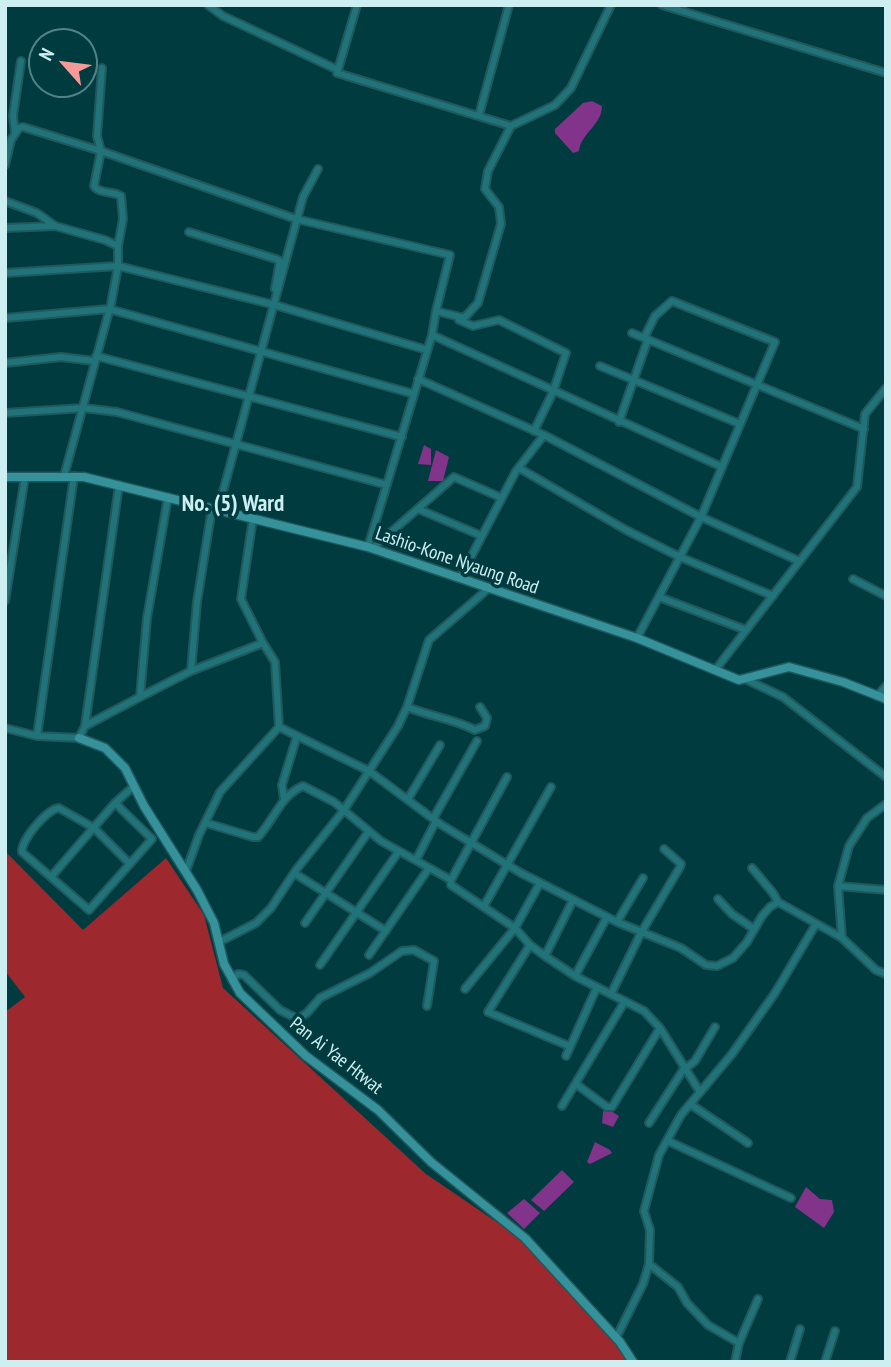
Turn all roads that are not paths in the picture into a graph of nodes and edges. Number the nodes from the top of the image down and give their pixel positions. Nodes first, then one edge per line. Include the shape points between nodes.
1 (208, 5) edge
2 (356, 5) edge
3 (509, 5) edge
4 (611, 5) edge
5 (662, 5) edge
6 (21, 61) dead end
7 (102, 68) dead end
8 (338, 70) junction
9 (886, 73) edge
10 (480, 115) junction
11 (510, 125) junction
12 (15, 132) junction
13 (101, 151) junction
14 (5, 165) edge
15 (318, 169) dead end
16 (5, 201) edge
17 (296, 219) junction
18 (55, 226) junction
19 (5, 228) edge
20 (189, 232) dead end
21 (118, 246) junction
22 (118, 266) junction
23 (5, 273) edge
24 (275, 305) junction
25 (109, 309) junction
26 (436, 312) junction
27 (450, 316) junction
28 (5, 318) edge
29 (632, 333) dead end
30 (432, 335) junction
31 (646, 338) junction
32 (427, 350) junction
33 (261, 351) junction
34 (95, 358) junction
35 (5, 363) edge
36 (600, 366) dead end
37 (418, 379) junction
38 (633, 380) junction
39 (757, 384) junction
40 (886, 388) edge
41 (553, 392) junction
42 (414, 394) junction
43 (248, 396) junction
44 (84, 408) junction
45 (5, 413) edge
46 (619, 422) junction
47 (740, 424) junction
48 (864, 429) junction
49 (534, 431) junction
50 (544, 435) junction
51 (402, 437) junction
52 (236, 444) junction
53 (722, 467) junction
54 (519, 468) junction
55 (64, 476) junction
56 (74, 476) junction
57 (5, 477) edge
58 (25, 477) junction
59 (119, 485) junction
60 (387, 485) junction
61 (168, 496) junction
62 (502, 498) junction
63 (215, 509) junction
64 (418, 509) junction
65 (701, 517) junction
66 (253, 518) junction
67 (482, 536) junction
68 (371, 548) junction
69 (680, 557) junction
70 (799, 561) junction
71 (460, 579) junction
72 (853, 579) dead end
73 (489, 588) junction
74 (773, 596) junction
75 (886, 596) edge
76 (659, 597) junction
77 (5, 601) edge
78 (746, 630) junction
79 (637, 638) junction
80 (263, 643) junction
81 (716, 669) junction
82 (191, 671) junction
83 (745, 679) junction
84 (886, 686) edge
85 (140, 697) junction
86 (882, 698) edge
87 (480, 706) dead end
88 (407, 707) junction
89 (85, 726) junction
90 (279, 727) junction
91 (5, 728) edge
92 (37, 736) junction
93 (297, 736) junction
94 (79, 738) junction
95 (477, 741) dead end
96 (440, 746) dead end
97 (369, 771) junction
98 (507, 776) dead end
99 (886, 777) edge
100 (133, 787) junction
101 (551, 787) dead end
102 (284, 799) junction
103 (408, 799) junction
104 (115, 803) junction
105 (886, 804) edge
106 (344, 810) junction
107 (435, 820) junction
108 (206, 823) junction
109 (94, 828) junction
110 (369, 831) junction
111 (472, 843) junction
112 (664, 849) dead end
113 (399, 851) junction
114 (416, 860) junction
115 (130, 864) junction
116 (508, 864) junction
117 (429, 868) junction
118 (752, 868) dead end
119 (186, 871) junction
120 (294, 873) junction
121 (51, 877) junction
122 (643, 878) dead end
123 (451, 880) junction
124 (540, 883) junction
125 (838, 886) junction
126 (886, 890) edge
127 (327, 894) junction
128 (718, 899) dead end
129 (573, 900) junction
130 (778, 902) junction
131 (484, 906) junction
132 (357, 914) junction
133 (607, 917) junction
134 (617, 922) junction
135 (305, 923) dead end
136 (816, 924) junction
137 (515, 928) junction
138 (754, 929) junction
139 (386, 931) junction
140 (641, 933) junction
141 (842, 938) junction
142 (219, 942) junction
143 (530, 945) junction
144 (369, 955) dead end
145 (545, 956) junction
146 (320, 965) dead end
147 (886, 974) edge
148 (575, 976) junction
149 (232, 980) junction
150 (597, 987) junction
151 (465, 989) dead end
152 (611, 994) junction
153 (625, 1001) junction
154 (426, 1006) dead end
155 (715, 1027) dead end
156 (660, 1028) junction
157 (569, 1046) junction
158 (566, 1056) dead end
159 (686, 1068) junction
160 (576, 1084) junction
161 (700, 1092) junction
162 (690, 1104) junction
163 (562, 1106) dead end
164 (649, 1124) dead end
165 (668, 1141) junction
166 (748, 1143) dead end
167 (791, 1198) dead end
168 (649, 1264) junction
169 (758, 1299) dead end
170 (800, 1329) dead end
171 (835, 1331) dead end
172 (616, 1338) junction
173 (739, 1343) junction
174 (633, 1362) edge
175 (736, 1362) edge
176 (790, 1362) edge
177 (825, 1362) edge

1 - 8 street
2 - 8 street
3 - 10 street
4 - 11 street via 570,88 555,105
5 - 9 street
6 - 12 street
7 - 13 street via 97,136
8 - 10 street
10 - 11 street
11 - 27 street via 488,170 485,189 499,207 501,224 478,303 464,318
12 - 13 street via 23,127
12 - 14 street
13 - 17 street
13 - 21 street via 94,186 121,196
15 - 17 street
16 - 18 street
17 - 24 street
17 - 26 street via 450,256
18 - 19 street
18 - 21 street
20 - 24 street via 280,261
21 - 22 street
22 - 23 street
22 - 24 street
22 - 25 street
24 - 32 street
24 - 33 street
25 - 28 street
25 - 33 street
25 - 34 street
26 - 27 street
26 - 30 street
27 - 41 street via 473,326 499,320 566,353
29 - 31 street
30 - 32 street
30 - 41 street
31 - 38 street
31 - 39 street
31 - 39 street via 655,316 672,301 775,342
32 - 37 street
33 - 42 street
33 - 43 street
34 - 35 street
34 - 43 street
34 - 44 street
36 - 38 street
37 - 42 street
37 - 49 street
38 - 46 street
38 - 47 street
39 - 47 street
39 - 48 street
40 - 48 street via 865,414
41 - 46 street
41 - 49 street
42 - 51 street
43 - 51 street
43 - 52 street
44 - 45 street
44 - 52 street via 117,412
44 - 55 street
46 - 53 street
47 - 53 street
48 - 70 street via 857,487
49 - 50 street
50 - 54 street
50 - 65 street
51 - 60 street
52 - 60 street
52 - 63 street
53 - 65 street
54 - 62 street
54 - 69 street
55 - 56 main road, Lashio-Kone Nyaung Road
55 - 58 main road, Lashio-Kone Nyaung Road
56 - 59 main road, Lashio-Kone Nyaung Road
56 - 92 street
57 - 58 main road, Lashio-Kone Nyaung Road
58 - 77 street
59 - 61 main road, Lashio-Kone Nyaung Road
59 - 89 street
60 - 68 street
61 - 63 main road, Lashio-Kone Nyaung Road
61 - 85 street via 147,618
62 - 64 street via 454,477
62 - 67 street
63 - 66 main road, Lashio-Kone Nyaung Road
63 - 82 street via 197,602
64 - 67 street
64 - 68 street
65 - 69 street
65 - 70 street
66 - 68 main road, Lashio-Kone Nyaung Road
66 - 80 street via 241,599
67 - 71 street
68 - 71 main road, Lashio-Kone Nyaung Road
69 - 74 street
69 - 76 street
70 - 74 street
71 - 73 main road, Lashio-Kone Nyaung Road
72 - 75 street
73 - 79 main road, Lashio-Kone Nyaung Road
73 - 88 street via 429,640
74 - 78 street
76 - 78 street
76 - 79 street
78 - 81 street
79 - 81 main road, Lashio-Kone Nyaung Road
80 - 82 street
80 - 90 street via 275,662
81 - 83 main road, Lashio-Kone Nyaung Road
82 - 85 street
83 - 86 main road via 789,667
83 - 99 street via 783,697
84 - 86 street
85 - 89 street
87 - 88 street via 487,718 485,726 475,730
88 - 97 street
89 - 94 street
90 - 93 street
90 - 108 street via 220,792
91 - 92 street
92 - 94 street
93 - 97 street
93 - 102 street via 282,785
94 - 100 main road, Pan Ai Yae Htwat via 105,748 125,768
95 - 107 street
96 - 103 street
97 - 103 street
97 - 106 street
98 - 111 street
100 - 104 street
100 - 119 main road, Pan Ai Yae Htwat
101 - 116 street
102 - 106 street via 303,786
102 - 108 street via 258,837
103 - 107 street
104 - 109 street
104 - 115 street via 152,839
105 - 125 street via 867,818 849,846
106 - 110 street
106 - 120 street
107 - 111 street
107 - 114 street
108 - 119 street
109 - 115 street
109 - 121 street
109 - 121 street via 60,808 40,822 23,842 22,852
110 - 113 street
110 - 127 street
111 - 116 street
111 - 123 street
112 - 140 street via 681,864
113 - 114 street
113 - 132 street
114 - 117 street
115 - 121 street via 89,910
116 - 124 street
116 - 131 street
117 - 123 street
117 - 139 street
118 - 130 street
119 - 142 main road, Pan Ai Yae Htwat
120 - 127 street
120 - 142 street via 256,923
122 - 134 street
123 - 131 street via 451,885
124 - 129 street
124 - 137 street
125 - 126 street
125 - 141 street
127 - 132 street
127 - 135 street
128 - 138 street
129 - 133 street
129 - 145 street
130 - 136 street
130 - 138 street
131 - 137 street
132 - 139 street
132 - 146 street
133 - 134 street
133 - 148 street
134 - 140 street
136 - 141 street
136 - 161 street via 775,993
137 - 143 street
137 - 151 street
138 - 140 street via 733,958 717,966
139 - 144 street
140 - 152 street
141 - 147 street
142 - 149 main road, Pan Ai Yae Htwat
143 - 145 street
143 - 157 street via 488,1012
145 - 148 street
148 - 150 street
149 - 154 street via 244,975 280,1010 298,1019 320,998 402,951 414,950 434,961
149 - 172 main road, Pan Ai Yae Htwat via 262,1016 306,1056 378,1110 430,1162 525,1238
150 - 152 street
150 - 157 street
152 - 153 street
153 - 156 street
153 - 160 street
155 - 159 street
156 - 159 street
156 - 160 street via 612,1107
157 - 158 street
159 - 161 street
159 - 164 street
160 - 163 street
161 - 162 street
162 - 165 street
162 - 166 street
165 - 167 street
165 - 168 street via 659,1155 644,1210 650,1230
168 - 172 street
168 - 173 street via 678,1286 708,1325
169 - 173 street
170 - 176 street
171 - 177 street
172 - 174 main road, Pan Ai Yae Htwat
173 - 175 street

